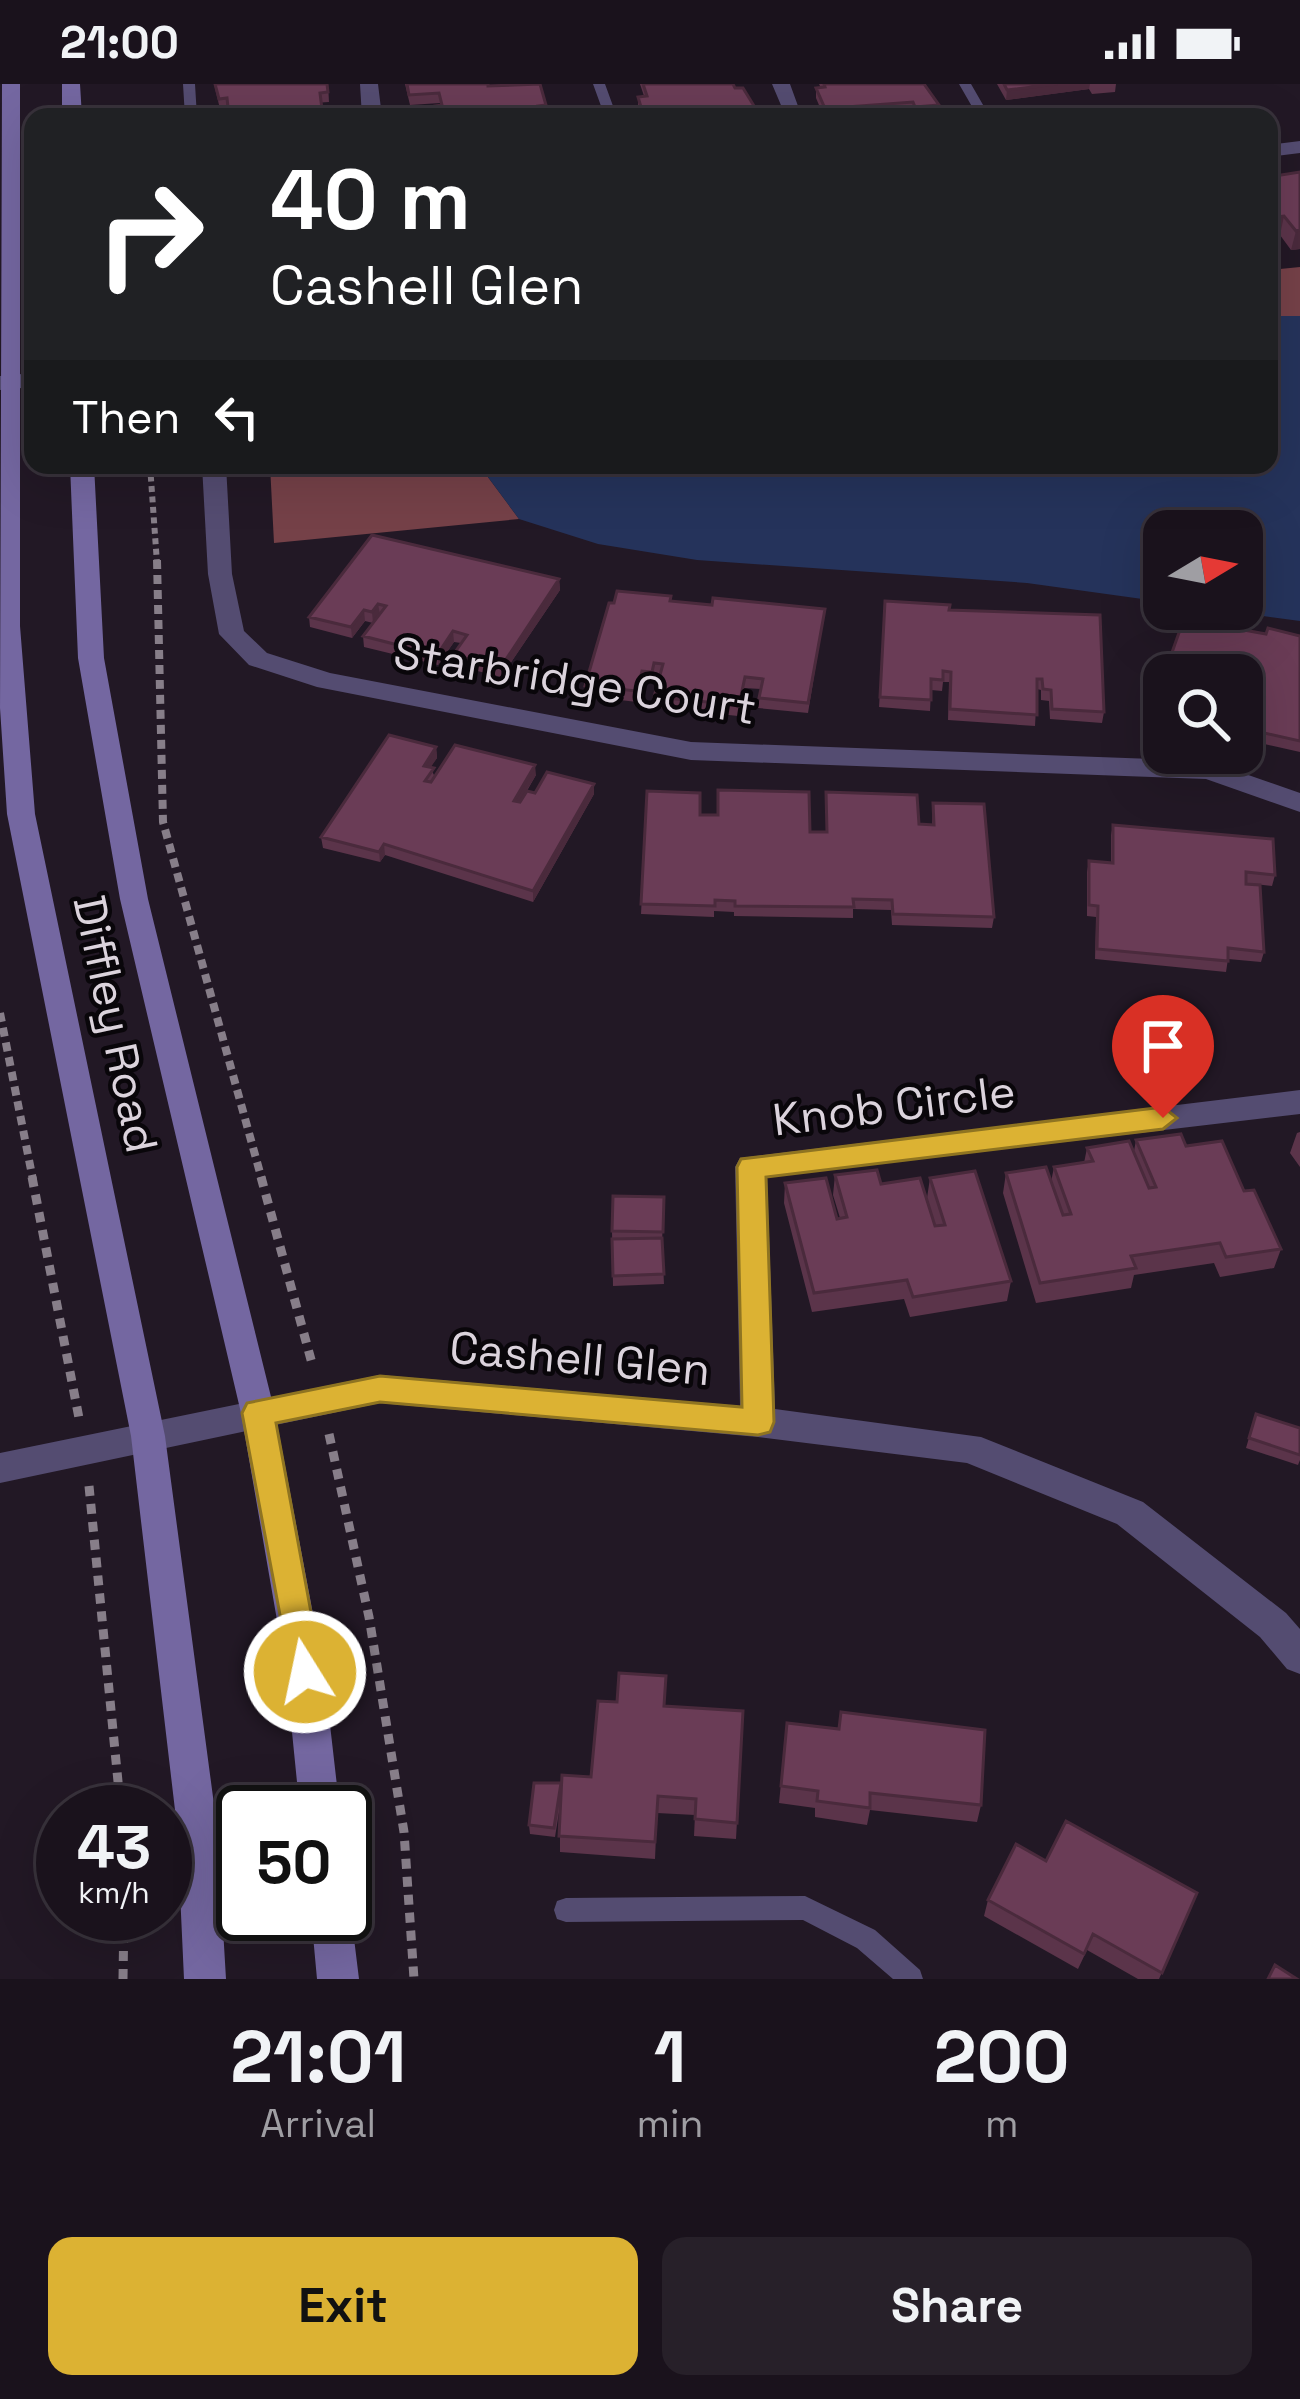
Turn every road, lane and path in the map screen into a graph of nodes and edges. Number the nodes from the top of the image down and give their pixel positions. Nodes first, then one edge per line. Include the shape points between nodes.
1 (11, 84) edge
2 (14, 382) edge
3 (82, 474) edge
4 (151, 474) edge
5 (214, 474) edge
6 (1300, 803) edge
7 (1300, 1102) edge
8 (322, 1401) junction
9 (258, 1413) junction
10 (758, 1422) junction
11 (148, 1436) junction
12 (0, 1468) edge
13 (1300, 1657) edge
14 (317, 1785) edge
15 (566, 1910) dead end
16 (124, 1941) edge
17 (334, 1941) edge
18 (123, 1979) edge
19 (205, 1979) edge
20 (338, 1979) edge
21 (414, 1979) edge
22 (911, 1979) edge

1 - 2 main road, Diffley Road
2 - 11 main road, Diffley Road via 7,626 21,814
3 - 9 main road, Diffley Road via 91,658 134,899
4 - 8 path via 163,822
5 - 6 street, Starbridge Court via 232,634 258,659 326,681 691,751 1208,770
7 - 10 street, Knob Circle via 751,1167
8 - 9 street, Cashell Glen
8 - 10 street, Cashell Glen via 380,1389
8 - 21 path via 370,1617 404,1832
9 - 11 street, Cashell Glen
9 - 14 main road, Diffley Road
10 - 13 street, Cashell Glen via 969,1448 1130,1513 1273,1625
11 - 12 street, Cashell Glen
11 - 19 main road, Diffley Road via 197,1827
15 - 22 lane via 805,1908 866,1939
16 - 18 path
17 - 20 main road

